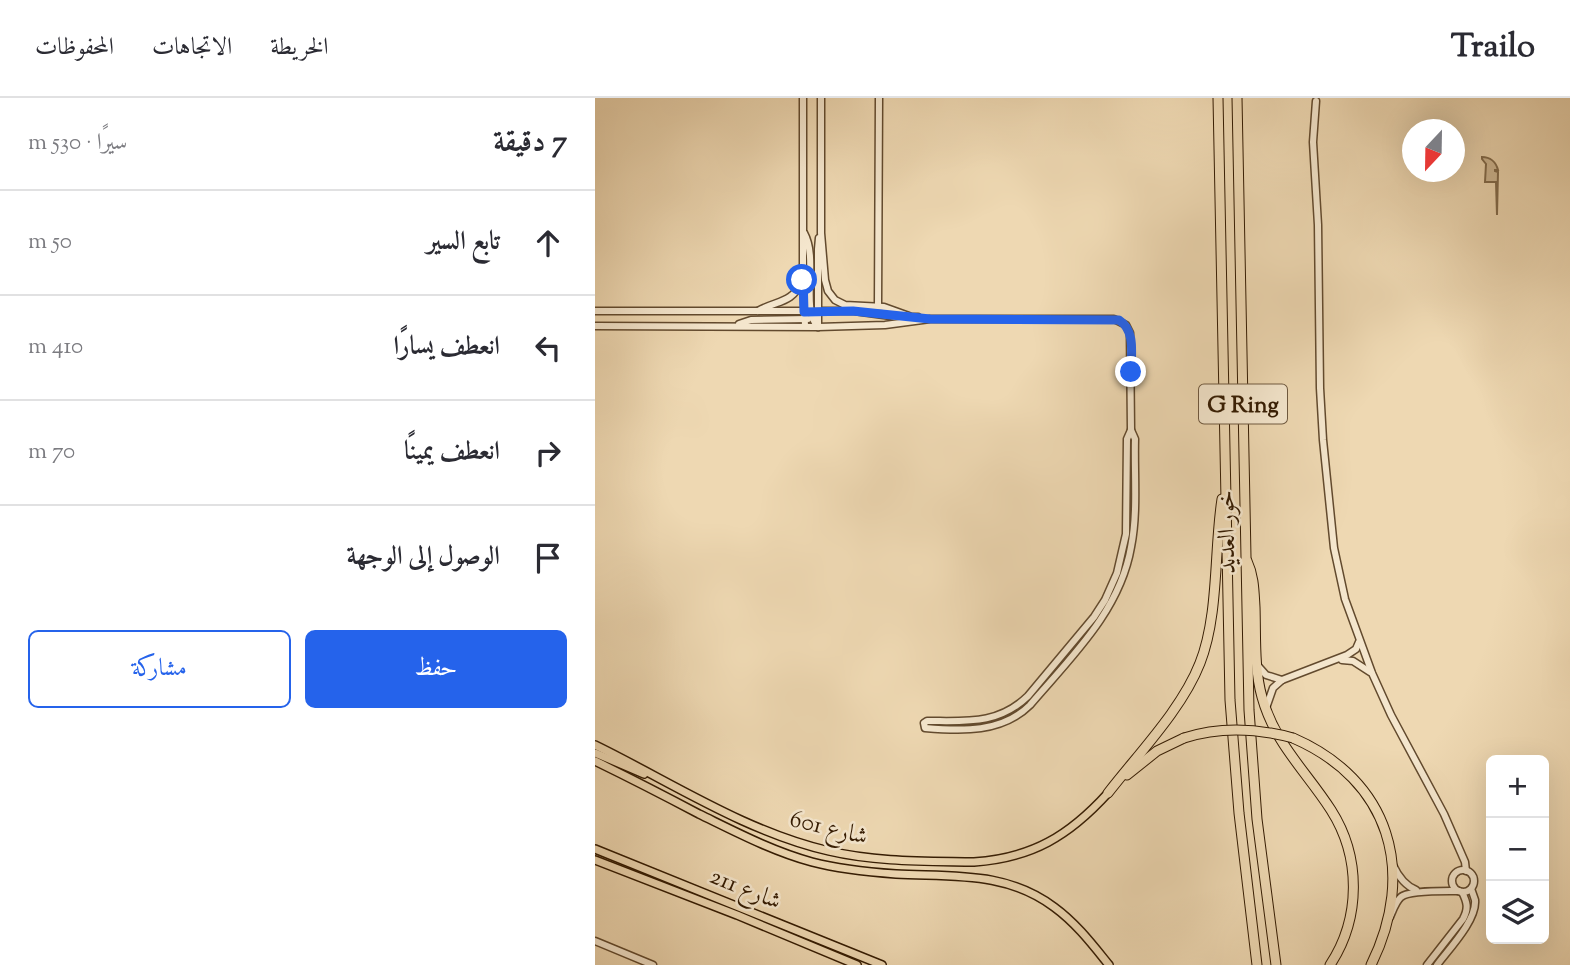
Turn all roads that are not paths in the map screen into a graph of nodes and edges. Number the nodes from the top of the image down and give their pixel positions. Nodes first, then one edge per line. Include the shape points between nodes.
1 (803, 98) edge
2 (821, 98) edge
3 (879, 98) edge
4 (1218, 98) edge
5 (1237, 98) edge
6 (1316, 101) dead end
7 (803, 231) junction
8 (821, 233) junction
9 (803, 275) junction
10 (878, 306) junction
11 (595, 311) edge
12 (757, 312) junction
13 (809, 317) junction
14 (911, 317) junction
15 (930, 319) junction
16 (595, 326) edge
17 (818, 327) junction
18 (1131, 430) junction
19 (1226, 473) junction
20 (1245, 556) junction
21 (1359, 642) junction
22 (1336, 659) junction
23 (1257, 666) junction
24 (1372, 673) junction
25 (1282, 680) junction
26 (1266, 709) junction
27 (595, 744) edge
28 (595, 753) edge
29 (595, 761) edge
30 (657, 779) junction
31 (1108, 793) junction
32 (595, 849) edge
33 (1459, 851) junction
34 (595, 860) edge
35 (1392, 863) junction
36 (1466, 871) junction
37 (1454, 876) junction
38 (1471, 888) junction
39 (1417, 891) junction
40 (1440, 891) junction
41 (1460, 892) junction
42 (1389, 920) junction
43 (595, 941) edge
44 (653, 965) edge
45 (857, 965) edge
46 (882, 965) edge
47 (1109, 965) edge
48 (1257, 965) edge
49 (1276, 965) edge
50 (1330, 965) edge
51 (1371, 965) edge
52 (1427, 965) edge
53 (1437, 965) edge

1 - 7 street
2 - 8 street
3 - 10 street
4 - 19 highway, خور العديد / G Ring
5 - 20 highway, خور العديد / G Ring
6 - 21 street via 1323,440 1334,548
7 - 9 street
7 - 13 street via 810,249
8 - 10 street via 825,280 831,295 851,307
8 - 13 street
9 - 12 street via 790,298
9 - 13 street
10 - 14 street
11 - 12 street
12 - 13 street
13 - 14 street via 853,311
13 - 16 street via 751,320 734,326
13 - 17 street
13 - 17 street
14 - 15 street
15 - 17 street
15 - 18 street via 1123,322 1131,337
18 - 18 street via 1124,547 1100,608 1014,708 981,720 927,721 925,728 981,729 1016,717 1105,616 1121,584 1133,539 1135,439
19 - 31 highway via 1212,611 1200,664 1174,710
19 - 48 highway, خور العديد / G Ring via 1230,700
20 - 23 highway via 1253,579
20 - 49 highway, خور العديد / G Ring via 1252,757
21 - 22 street via 1351,653
21 - 24 street
22 - 24 street via 1353,661
22 - 25 street
23 - 25 street
23 - 26 highway
24 - 33 street
25 - 26 street via 1273,688
26 - 50 highway via 1282,744 1338,821 1349,852 1352,911 1344,940
27 - 30 main road, شارع 601
28 - 30 main road
29 - 47 main road, شارع 601 via 739,834 793,856 852,870 994,879 1023,889 1053,906
30 - 31 main road, شارع 601 via 812,847 898,860 989,861 1020,855 1068,831
31 - 35 highway, bridge via 1143,761 1184,738 1225,729 1266,731 1293,738 1345,769 1380,816
32 - 46 main road, شارع 211
33 - 36 street
33 - 37 street
34 - 45 main road, شارع 211
35 - 39 street via 1397,874
35 - 42 highway
36 - 37 street
36 - 38 street via 1474,880
37 - 40 street
37 - 41 street via 1454,886
38 - 41 street
38 - 53 street via 1475,898 1472,915
39 - 40 street
39 - 42 street via 1401,897
40 - 41 street
41 - 52 street via 1468,908
42 - 51 highway
43 - 44 street

